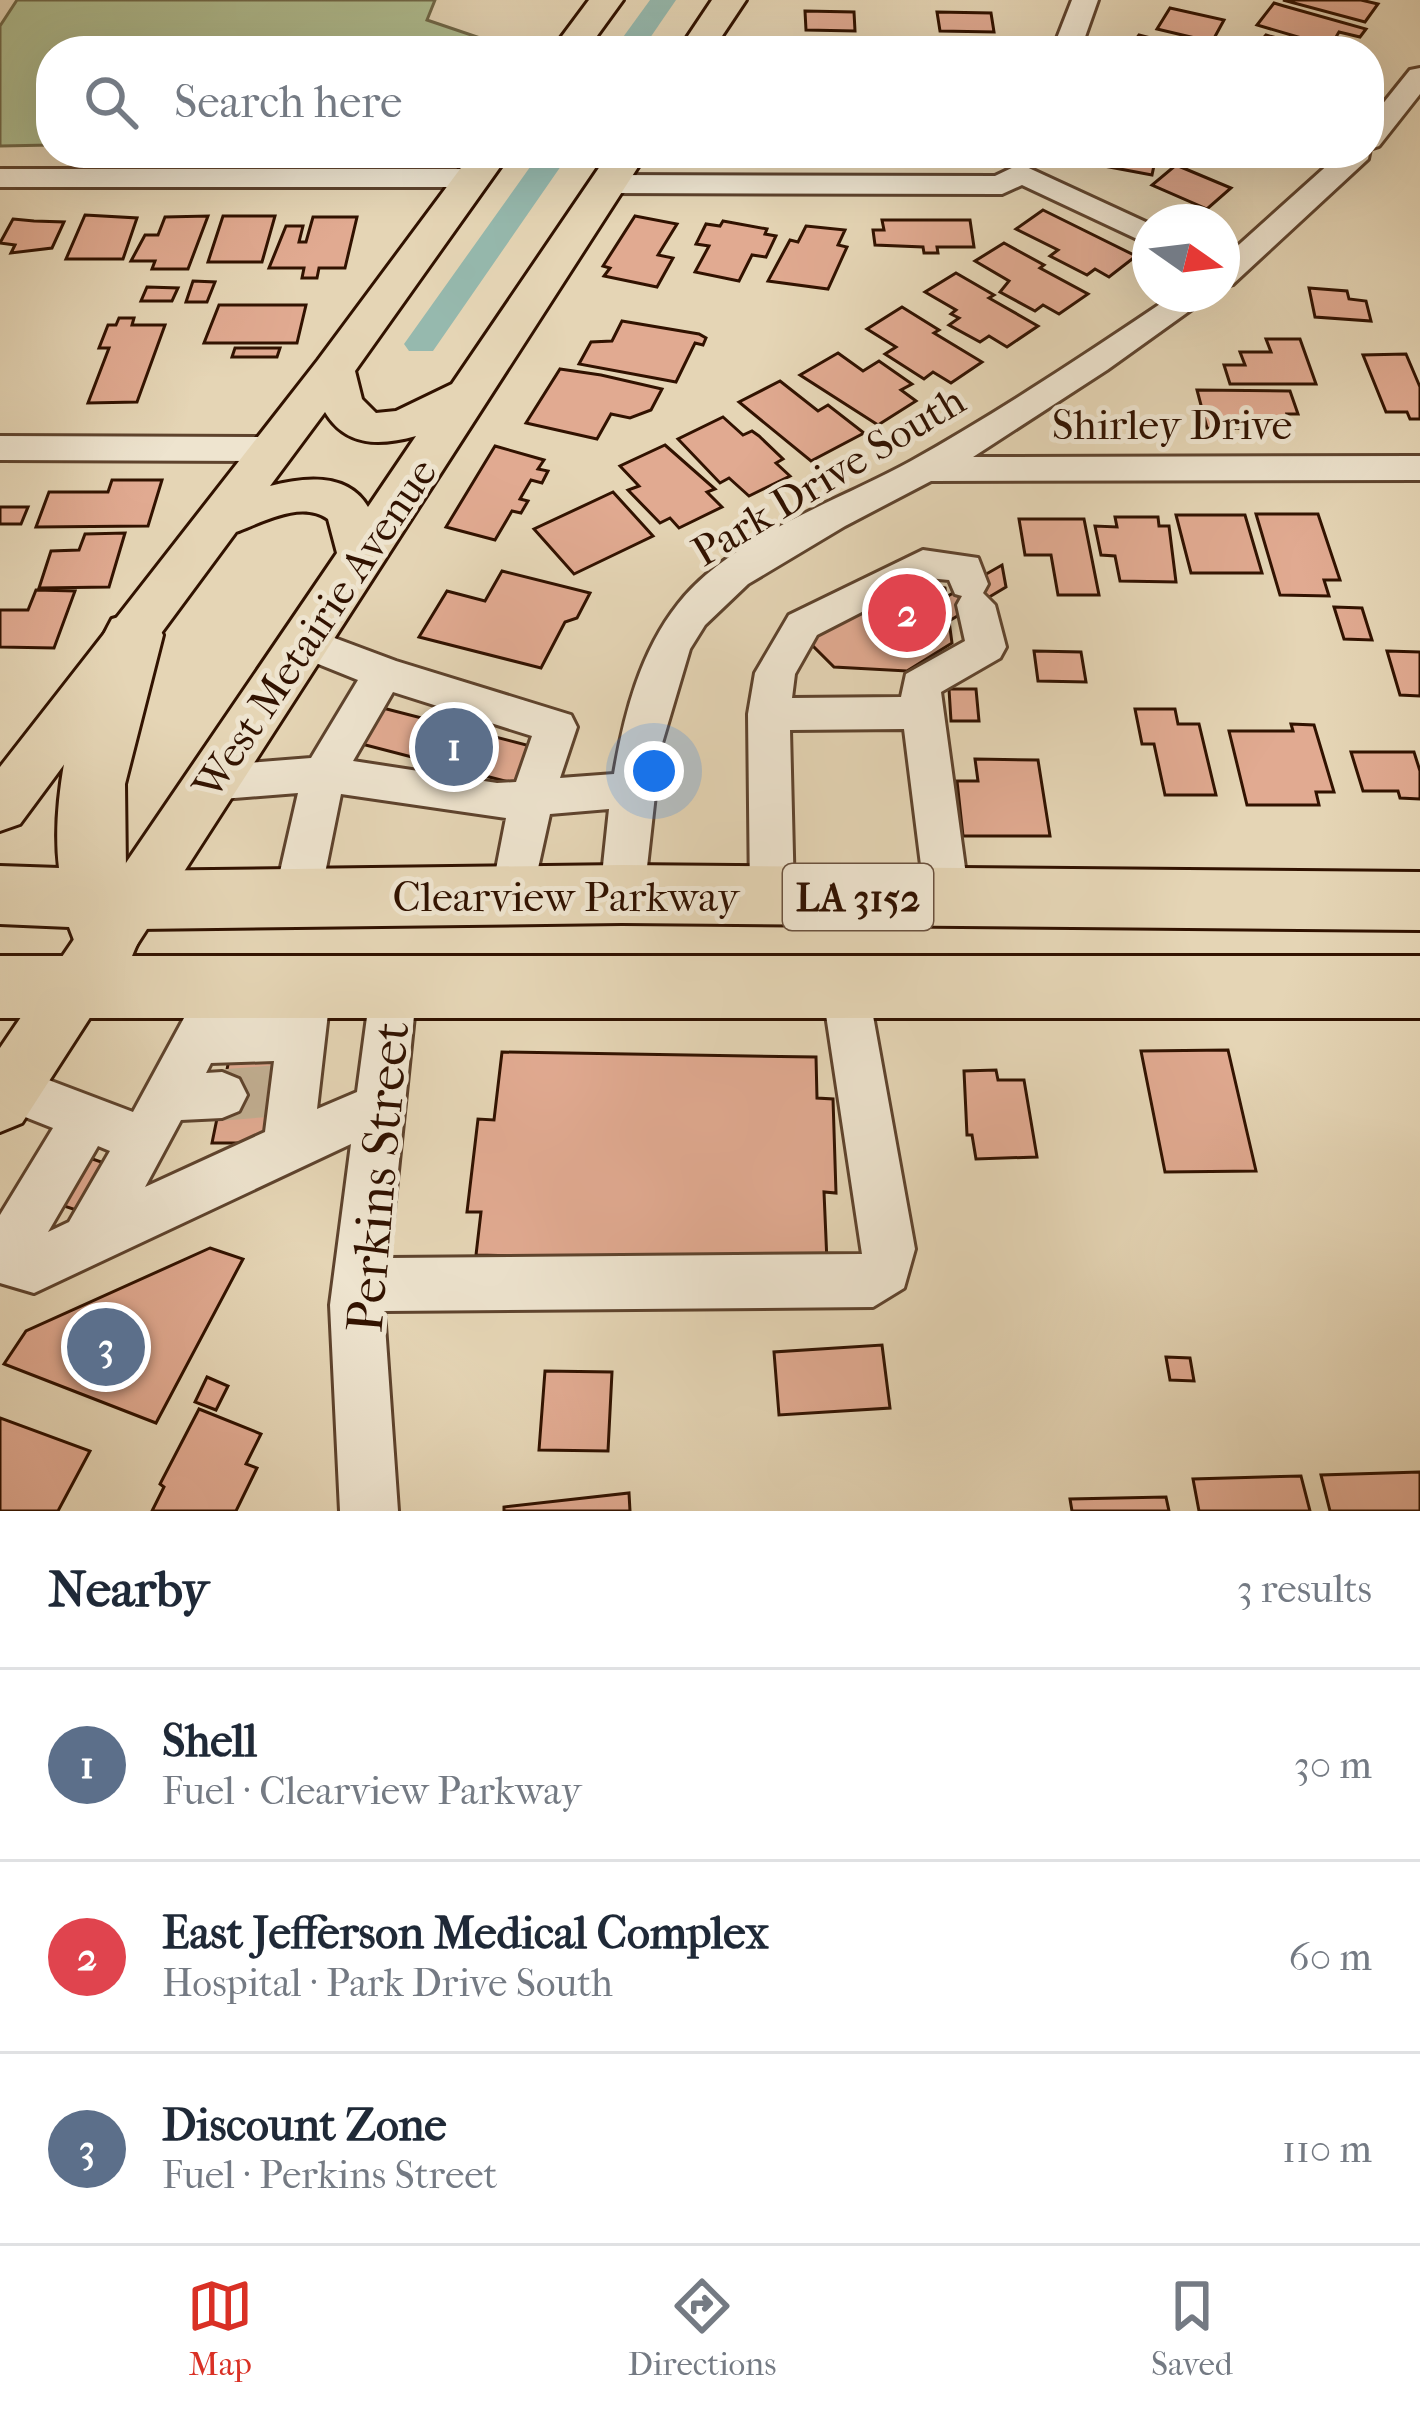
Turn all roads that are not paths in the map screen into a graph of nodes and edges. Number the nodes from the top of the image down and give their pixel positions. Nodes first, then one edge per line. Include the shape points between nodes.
1 (606, 0) edge
2 (729, 0) edge
3 (1085, 0) edge
4 (579, 36) edge
5 (705, 36) edge
6 (1072, 36) edge
7 (1420, 76) edge
8 (1384, 121) edge
9 (371, 168) edge
10 (480, 168) edge
11 (618, 168) edge
12 (1019, 168) edge
13 (1033, 168) edge
14 (1341, 168) edge
15 (0, 178) edge
16 (1132, 226) edge
17 (1240, 258) edge
18 (1169, 312) edge
19 (333, 370) junction
20 (472, 392) junction
21 (0, 448) edge
22 (274, 449) junction
23 (1420, 468) edge
24 (924, 469) junction
25 (220, 520) junction
26 (362, 556) junction
27 (133, 635) junction
28 (305, 642) junction
29 (383, 673) junction
30 (923, 713) junction
31 (769, 714) junction
32 (324, 774) junction
33 (210, 783) junction
34 (633, 790) junction
35 (532, 798) junction
36 (0, 808) edge
37 (622, 894) junction
38 (0, 895) edge
39 (513, 895) junction
40 (795, 896) junction
41 (947, 897) junction
42 (297, 898) junction
43 (1420, 901) edge
44 (102, 931) junction
45 (0, 987) edge
46 (394, 987) junction
47 (1420, 987) edge
48 (845, 988) junction
49 (573, 990) junction
50 (208, 1005) junction
51 (305, 1013) junction
52 (4, 1095) edge
53 (222, 1095) tunnel mouth
54 (380, 1106) junction
55 (87, 1118) junction
56 (155, 1119) junction
57 (288, 1147) junction
58 (87, 1240) junction
59 (2, 1257) edge
60 (360, 1285) junction
61 (369, 1511) edge

1 - 4 main road
2 - 5 main road
3 - 6 street
7 - 8 street
9 - 15 street
10 - 19 main road
11 - 12 street via 1002,185
11 - 20 main road, West Metairie Avenue
13 - 16 street
14 - 17 street, Park Drive South
18 - 24 street, Park Drive South
19 - 20 main road via 337,405 376,428 425,419
19 - 22 main road
20 - 26 main road, West Metairie Avenue
21 - 22 street
22 - 25 main road
23 - 24 street, Shirley Drive
24 - 34 street, Park Drive South via 745,569 692,612 654,685
25 - 26 main road via 276,500 329,495 360,524
25 - 27 main road
26 - 28 main road, West Metairie Avenue
27 - 36 main road
27 - 44 highway via 86,822
28 - 29 street
28 - 33 main road, West Metairie Avenue
29 - 32 street
29 - 35 street via 556,727
30 - 31 street
30 - 31 street via 920,685 986,647 965,568 922,563 803,625 775,673
30 - 41 street
31 - 40 street
32 - 33 street
32 - 35 street via 497,801
32 - 42 street
33 - 44 main road, West Metairie Avenue
34 - 35 street
34 - 37 street, Park Drive South
35 - 39 street
37 - 39 highway, Clearview Parkway / LA 3152
37 - 40 highway, Clearview Parkway / LA 3152
38 - 44 highway, Clearview Parkway / LA 3152
39 - 42 highway, Clearview Parkway / LA 3152
40 - 41 highway, Clearview Parkway / LA 3152
40 - 49 highway via 806,924 780,946 611,946
41 - 43 highway, Clearview Parkway / LA 3152
42 - 44 highway, Clearview Parkway / LA 3152
44 - 45 highway, Clearview Parkway / LA 3152
44 - 50 highway, Clearview Parkway / LA 3152
44 - 52 main road, West Metairie Avenue
46 - 49 highway, Clearview Parkway / LA 3152
46 - 51 highway, Clearview Parkway / LA 3152
46 - 54 street, Perkins Street
47 - 48 highway, Clearview Parkway / LA 3152
48 - 49 highway, Clearview Parkway / LA 3152
48 - 60 street via 889,1249 873,1280
50 - 51 highway, Clearview Parkway / LA 3152
50 - 56 street
51 - 57 street via 283,1091
52 - 55 street
53 - 56 street
54 - 57 street
54 - 60 street, Perkins Street
55 - 56 street
55 - 59 street
56 - 58 street
57 - 58 street
58 - 59 street via 34,1267
60 - 61 street, Perkins Street

